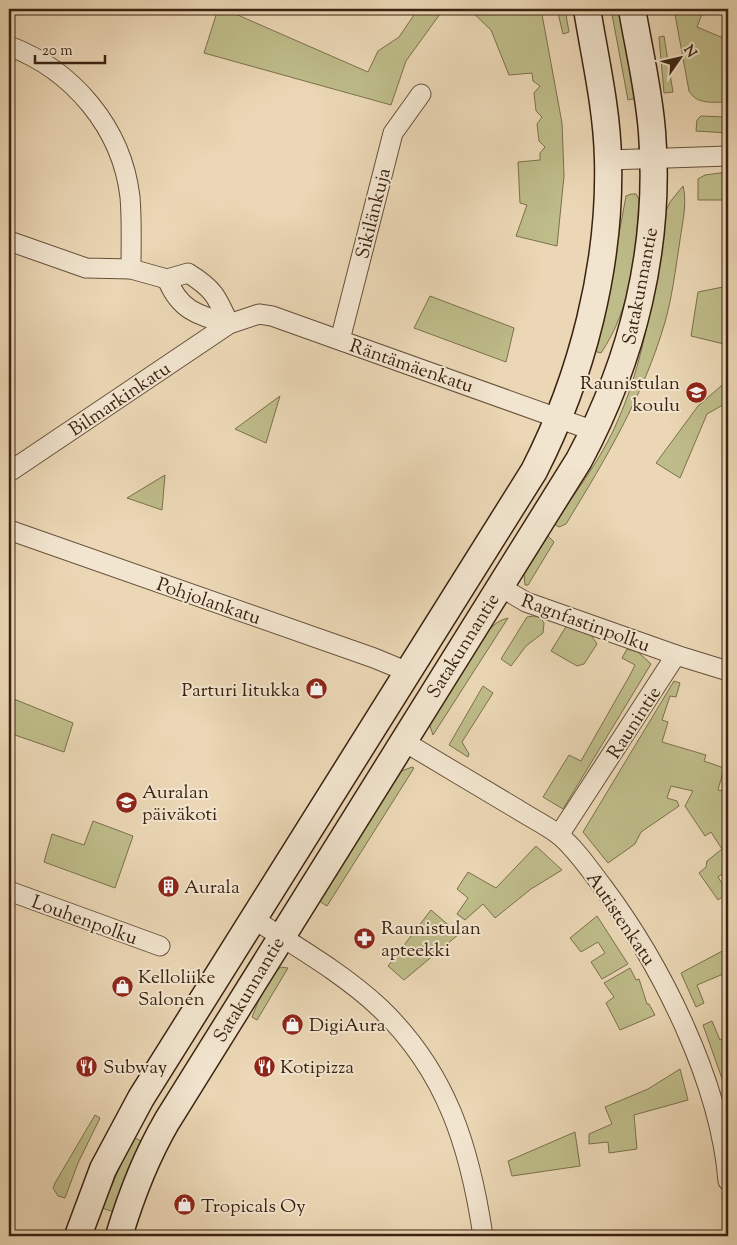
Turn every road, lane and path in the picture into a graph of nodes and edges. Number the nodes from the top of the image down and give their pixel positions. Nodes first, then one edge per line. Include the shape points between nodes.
1 (587, 9) edge
2 (632, 9) edge
3 (9, 46) edge
4 (421, 94) dead end
5 (728, 156) edge
6 (653, 158) junction
7 (608, 160) junction
8 (9, 241) edge
9 (132, 270) junction
10 (167, 279) junction
11 (230, 324) junction
12 (340, 340) junction
13 (559, 418) junction
14 (594, 431) junction
15 (9, 472) edge
16 (9, 530) edge
17 (472, 570) junction
18 (499, 586) junction
19 (676, 655) junction
20 (728, 671) edge
21 (408, 672) junction
22 (403, 741) junction
23 (559, 835) junction
24 (9, 891) edge
25 (252, 918) junction
26 (280, 936) junction
27 (160, 946) dead end
28 (728, 1181) edge
29 (78, 1236) edge
30 (119, 1236) edge
31 (483, 1236) edge

1 - 7 main road, Satakunnantie via 604,110
2 - 6 main road, Satakunnantie via 649,104
3 - 9 street via 45,63 70,83 94,109 113,138 130,196
4 - 12 street, Sikilänkuja via 393,133
5 - 6 street
6 - 7 street
6 - 14 main road, Satakunnantie via 650,236 639,306 621,368
7 - 13 main road, Satakunnantie via 602,252 594,299
8 - 9 street via 86,268
9 - 10 street
10 - 11 street via 174,295 198,315
10 - 11 street via 188,273 202,282 216,295
11 - 12 street, Räntämäenkatu via 259,314
11 - 15 street, Bilmarkinkatu
12 - 13 street, Räntämäenkatu
13 - 14 street, Räntämäenkatu
13 - 17 main road, Satakunnantie via 534,471
14 - 18 main road, Satakunnantie
16 - 21 street, Pohjolankatu
17 - 18 main road
17 - 21 main road, Satakunnantie
18 - 19 street, Ragnfastinpolku via 526,602
18 - 22 main road, Satakunnantie
19 - 20 street
19 - 23 street, Raunintie
21 - 25 main road, Satakunnantie
22 - 23 street, Autistenkatu
22 - 26 main road, Satakunnantie
23 - 28 street, Autistenkatu via 612,899 670,993 710,1097
24 - 27 street, Louhenpolku
25 - 26 street
25 - 29 main road, Satakunnantie via 121,1133
26 - 30 main road, Satakunnantie via 153,1145
26 - 31 street via 362,992 408,1038 449,1105 461,1132 472,1169

